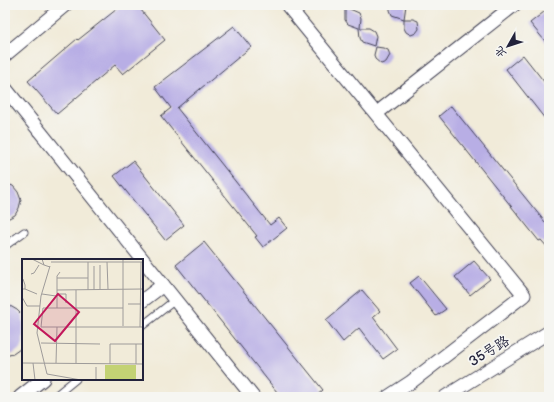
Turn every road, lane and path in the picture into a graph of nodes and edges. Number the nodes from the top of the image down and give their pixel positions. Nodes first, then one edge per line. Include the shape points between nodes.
1 (66, 5) edge
2 (288, 5) edge
3 (514, 5) edge
4 (5, 54) edge
5 (5, 88) edge
6 (376, 113) junction
7 (24, 232) dead end
8 (5, 246) edge
9 (142, 259) edge
10 (143, 260) edge
11 (163, 285) junction
12 (143, 300) edge
13 (175, 300) junction
14 (143, 325) edge
15 (549, 332) edge
16 (42, 380) edge
17 (75, 380) edge
18 (20, 397) edge
19 (54, 397) edge
20 (253, 397) edge
21 (388, 397) edge
22 (445, 397) edge

1 - 4 street
2 - 6 street
3 - 6 street
5 - 9 street
6 - 21 street via 524,295
7 - 8 lane
10 - 11 street
11 - 12 street
11 - 13 street
13 - 14 lane
13 - 20 street
15 - 22 street, 35号路
16 - 18 street
17 - 19 lane

